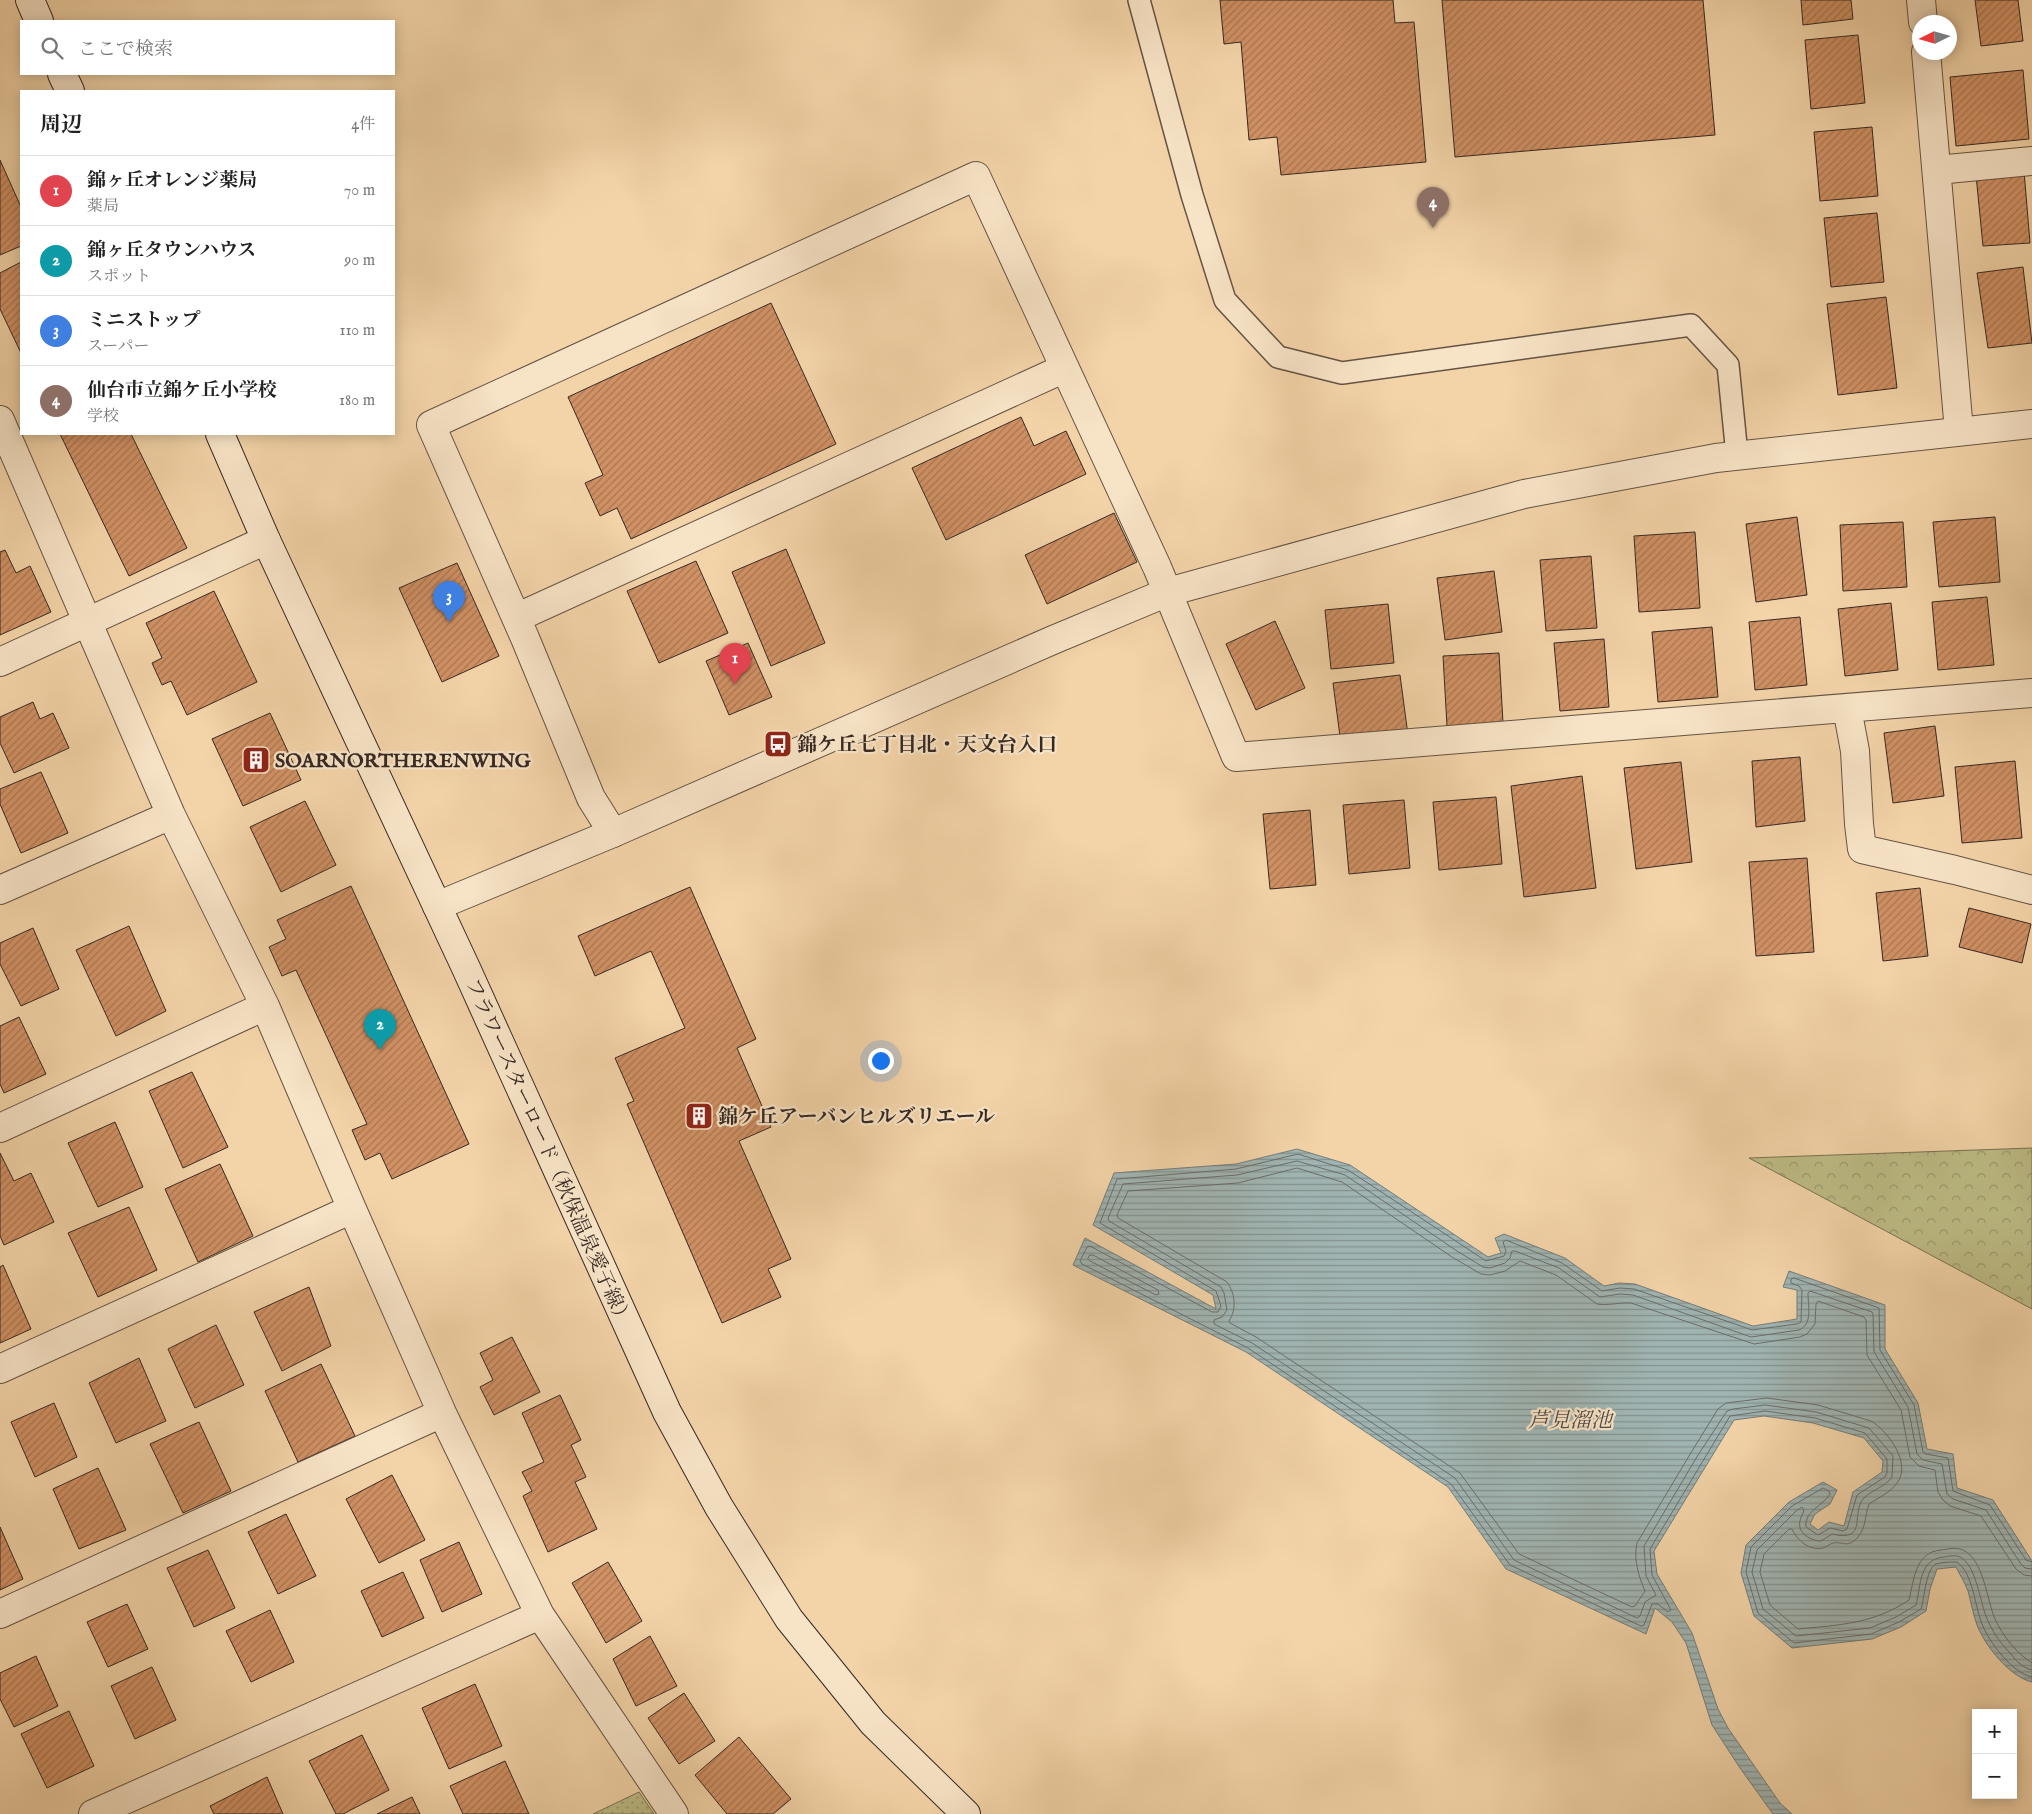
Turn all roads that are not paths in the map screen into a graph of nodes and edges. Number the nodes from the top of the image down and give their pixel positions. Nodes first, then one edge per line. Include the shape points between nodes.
1 (30, 0) edge
2 (1139, 0) edge
3 (1921, 0) edge
4 (1922, 15) edge
5 (39, 20) edge
6 (1927, 60) edge
7 (62, 75) edge
8 (70, 90) edge
9 (2032, 161) edge
10 (1936, 170) junction
11 (1065, 368) junction
12 (0, 420) edge
13 (2032, 424) edge
14 (1959, 431) junction
15 (220, 435) edge
16 (1737, 455) junction
17 (266, 540) junction
18 (1168, 592) junction
19 (516, 618) junction
20 (87, 623) junction
21 (0, 662) edge
22 (2032, 693) edge
23 (1847, 708) junction
24 (171, 815) junction
25 (613, 832) junction
26 (0, 890) edge
27 (2032, 890) edge
28 (437, 906) junction
29 (265, 1006) junction
30 (0, 1128) edge
31 (352, 1209) junction
32 (0, 1369) edge
33 (442, 1412) junction
34 (0, 1614) edge
35 (540, 1615) junction
36 (93, 1814) edge
37 (674, 1814) edge
38 (966, 1814) edge

1 - 5 street
2 - 16 lane via 1192,196 1225,300 1278,357 1342,373 1691,324 1728,365
3 - 4 street
6 - 10 street
7 - 8 street
9 - 10 street
10 - 14 street
11 - 18 street
11 - 19 street
11 - 19 street via 976,176 431,425
12 - 20 street
13 - 14 street
14 - 16 street
15 - 17 street, フラワースターロード（秋保温泉愛子線）
16 - 18 street via 1524,494
17 - 20 street
17 - 28 street, フラワースターロード（秋保温泉愛子線）
18 - 23 street via 1236,757
18 - 25 street
19 - 25 street via 591,798
20 - 21 street
20 - 24 street
22 - 23 street
23 - 27 street via 1855,751 1862,849
24 - 26 street
24 - 29 street
25 - 28 street
28 - 38 street, フラワースターロード（秋保温泉愛子線） via 667,1412 719,1507 789,1619 873,1723
29 - 30 street
29 - 31 street
31 - 32 street
31 - 33 street
33 - 34 street
33 - 35 street
35 - 36 street
35 - 37 street

